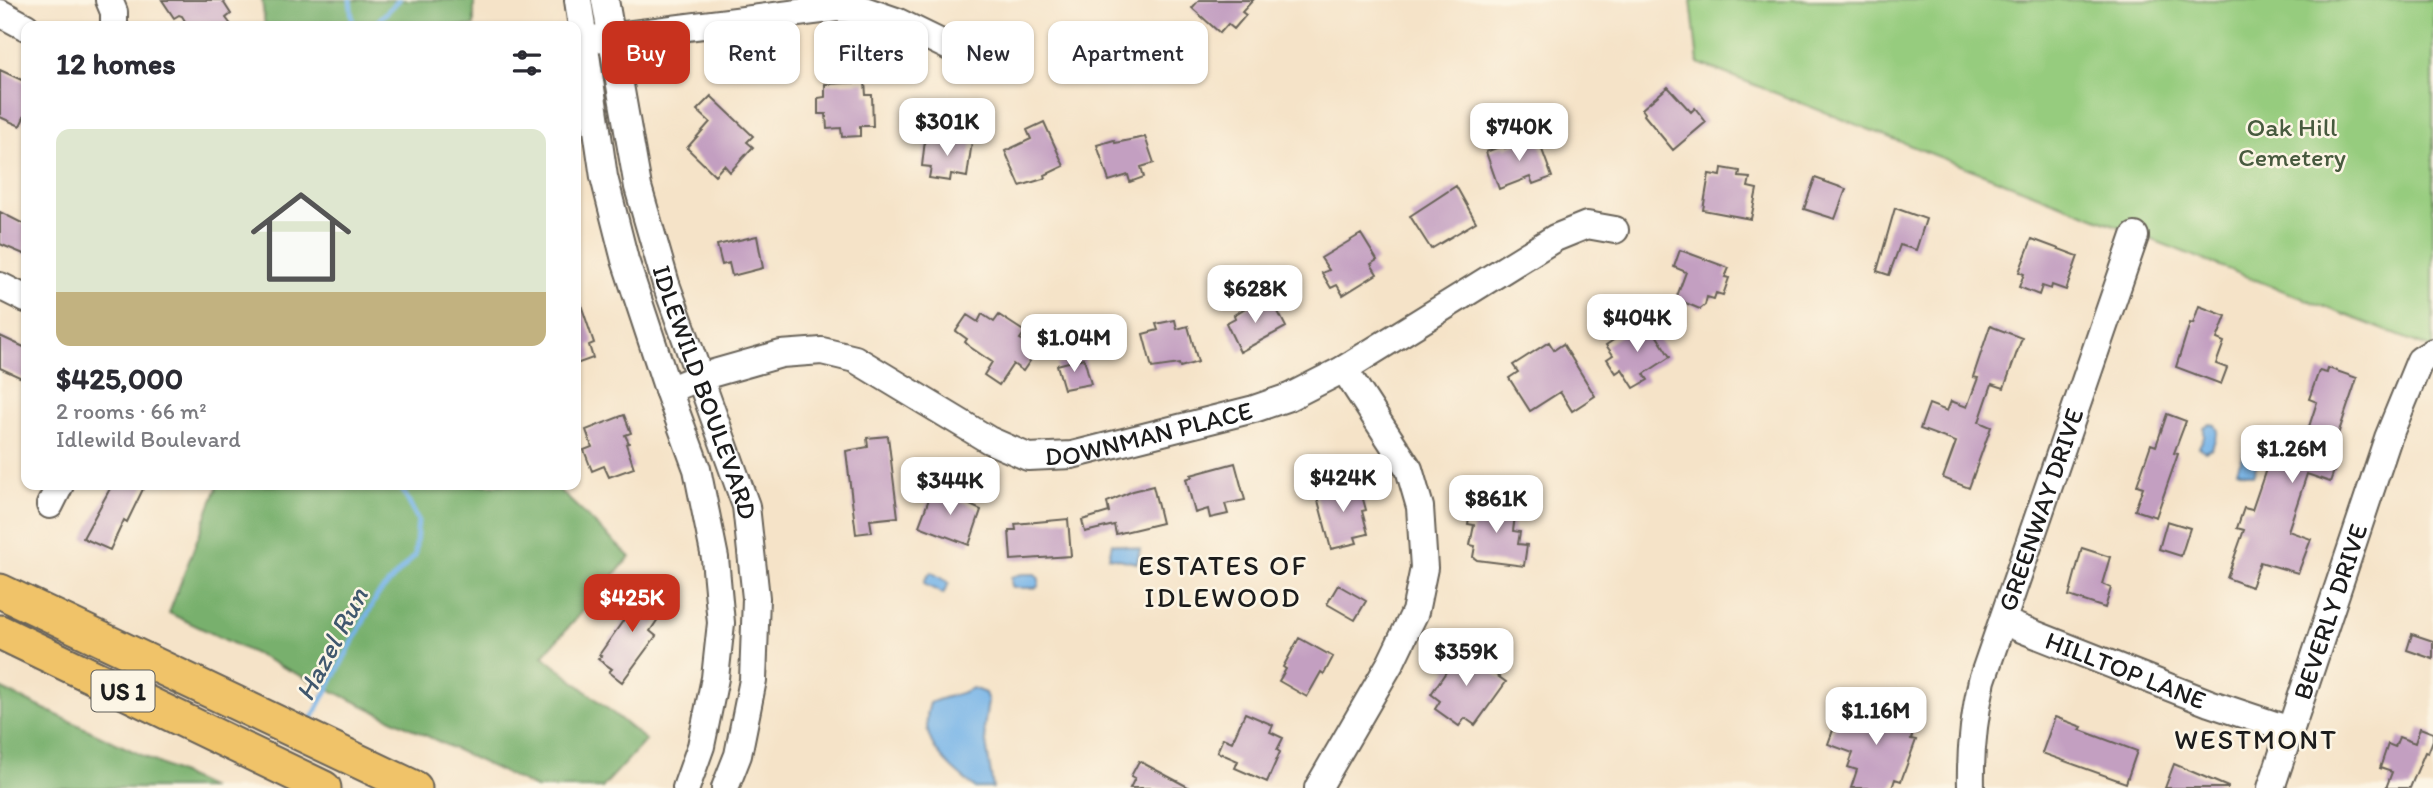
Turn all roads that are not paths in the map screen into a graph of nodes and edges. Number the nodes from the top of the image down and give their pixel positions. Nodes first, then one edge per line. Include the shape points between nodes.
1 (109, 0) edge
2 (578, 0) edge
3 (605, 0) edge
4 (0, 13) edge
5 (114, 21) edge
6 (21, 24) edge
7 (597, 39) junction
8 (942, 43) edge
9 (1615, 230) dead end
10 (2135, 236) dead end
11 (0, 286) edge
12 (21, 296) edge
13 (2427, 356) edge
14 (1344, 369) junction
15 (700, 377) junction
16 (667, 390) junction
17 (0, 591) edge
18 (2004, 622) junction
19 (0, 632) edge
20 (2290, 730) junction
21 (324, 788) edge
22 (415, 788) edge
23 (686, 788) edge
24 (726, 788) edge
25 (1318, 788) edge
26 (1970, 788) edge
27 (2271, 788) edge

1 - 5 street
2 - 7 street, IDLEWILD BOULEVARD
3 - 7 street, IDLEWILD BOULEVARD
4 - 6 street
7 - 8 street via 837,8 864,10
7 - 15 street, IDLEWILD BOULEVARD via 666,284
7 - 16 street, IDLEWILD BOULEVARD via 604,177
9 - 14 street, DOWNMAN PLACE via 1587,225 1555,237
10 - 18 street, GREENWAY DRIVE
11 - 12 street
13 - 20 street, BEVERLY DRIVE via 2388,438
14 - 15 street, DOWNMAN PLACE via 1254,409 1073,455 1028,457 989,440 844,356 822,351 781,354
14 - 25 street via 1409,469 1420,507 1424,568 1415,612 1391,662
15 - 16 street, DOWNMAN PLACE
15 - 24 street, IDLEWILD BOULEVARD via 746,506 756,598 753,680 738,755
16 - 23 street, IDLEWILD BOULEVARD via 698,469 715,558 721,623 701,746
17 - 22 main road, US 1
18 - 20 street, HILLTOP LANE
18 - 26 street, GREENWAY DRIVE via 1982,680 1974,717
19 - 21 main road, US 1
20 - 27 street, BEVERLY DRIVE

